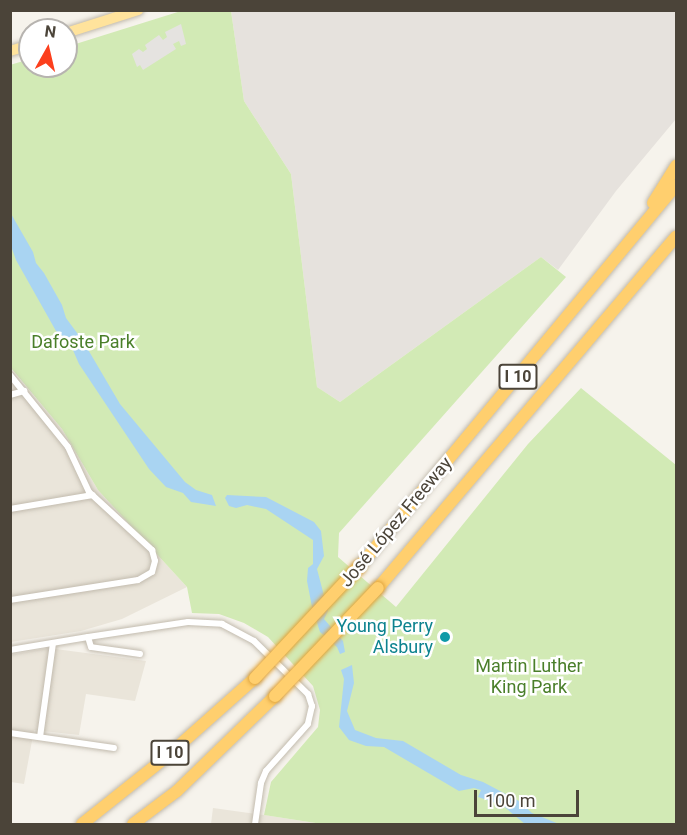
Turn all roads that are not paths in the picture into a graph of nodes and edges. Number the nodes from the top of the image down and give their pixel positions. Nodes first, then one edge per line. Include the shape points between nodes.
1 (138, 10) edge
2 (78, 29) edge
3 (676, 166) edge
4 (676, 186) edge
5 (676, 236) edge
6 (628, 244) junction
7 (10, 375) edge
8 (24, 391) junction
9 (10, 395) edge
10 (93, 495) junction
11 (10, 509) edge
12 (10, 600) edge
13 (88, 637) junction
14 (53, 643) junction
15 (10, 650) edge
16 (140, 654) dead end
17 (10, 733) edge
18 (40, 737) junction
19 (114, 748) dead end
20 (82, 825) edge
21 (133, 825) edge
22 (255, 825) edge

1 - 2 main road
3 - 6 highway
4 - 6 highway, José López Freeway / I 10
5 - 21 highway, José López Freeway / I 10, bridge via 378,588 275,696 177,790
6 - 20 highway, José López Freeway / I 10, bridge via 359,567 255,678
7 - 8 street
8 - 9 street
8 - 10 street via 68,447
10 - 11 street
10 - 12 street via 152,550 152,572 138,580
13 - 14 street
13 - 16 street via 91,647
13 - 22 street via 205,621 230,627 254,641 300,684 312,706 306,728 265,773
14 - 15 street
14 - 18 street
17 - 18 street
18 - 19 street

